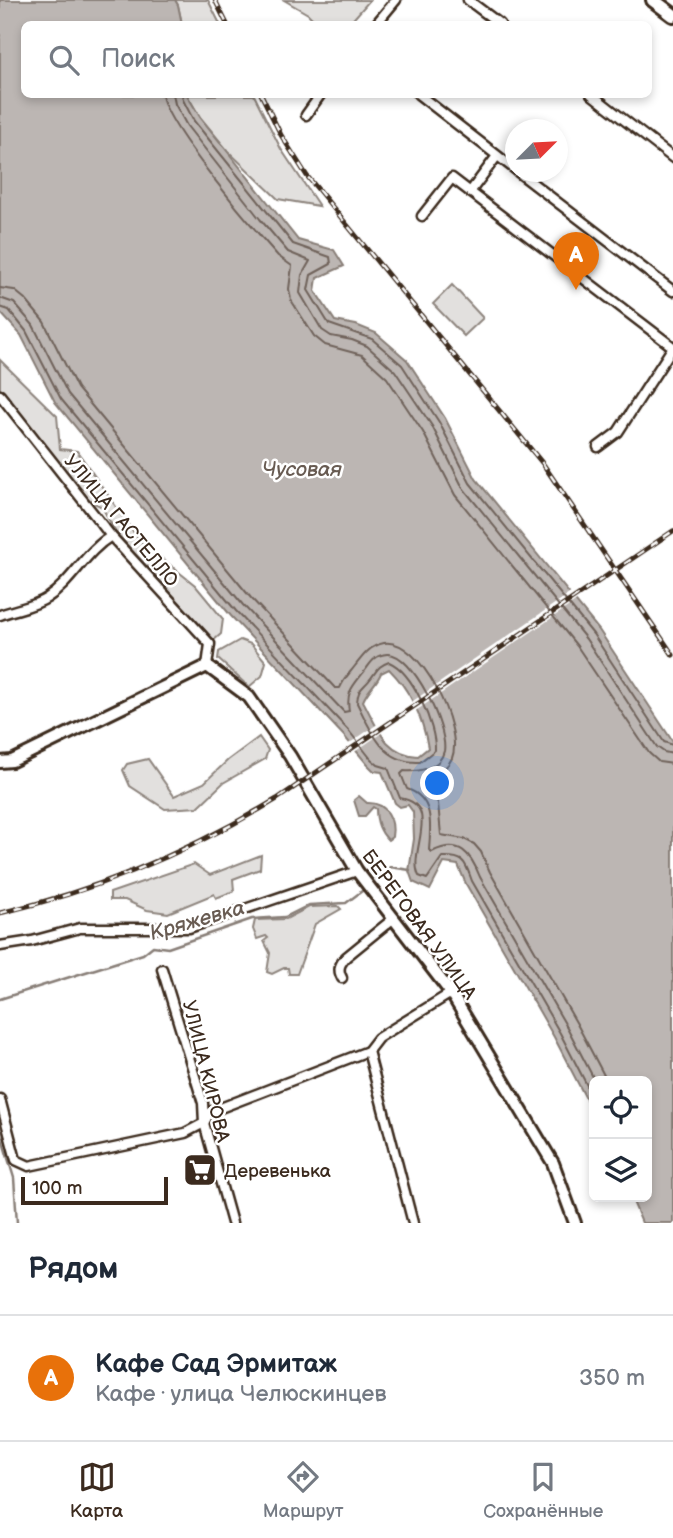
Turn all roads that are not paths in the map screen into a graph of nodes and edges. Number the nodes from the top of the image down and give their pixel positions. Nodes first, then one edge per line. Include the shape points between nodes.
1 (396, 0) edge
2 (468, 0) edge
3 (653, 0) edge
4 (673, 15) edge
5 (378, 21) edge
6 (496, 21) edge
7 (318, 98) edge
8 (423, 98) edge
9 (596, 98) edge
10 (306, 115) dead end
11 (498, 156) junction
12 (673, 158) edge
13 (505, 162) edge
14 (531, 182) edge
15 (470, 192) junction
16 (422, 216) dead end
17 (673, 291) edge
18 (673, 347) edge
19 (0, 396) edge
20 (598, 447) dead end
21 (111, 536) junction
22 (0, 615) edge
23 (207, 666) junction
24 (0, 762) edge
25 (357, 871) junction
26 (394, 918) junction
27 (0, 946) edge
28 (162, 968) dead end
29 (342, 978) dead end
30 (451, 993) junction
31 (368, 1051) junction
32 (0, 1099) edge
33 (204, 1123) junction
34 (232, 1223) edge
35 (412, 1223) edge
36 (576, 1223) edge

1 - 5 street
2 - 6 street
3 - 4 main road
7 - 10 street
8 - 11 street
9 - 12 street
11 - 13 street
11 - 15 street
14 - 17 street
15 - 16 street via 452,178
15 - 18 street
18 - 20 street via 618,432
19 - 21 street, УЛИЦА ГАСТЕЛЛО
21 - 22 street via 98,544 55,593
21 - 23 street, УЛИЦА ГАСТЕЛЛО via 211,644
23 - 24 street via 12,761
23 - 25 street, БЕРЕГОВАЯ УЛИЦА via 249,697
25 - 26 street, БЕРЕГОВАЯ УЛИЦА
25 - 27 street via 189,928 80,928
26 - 29 street via 346,957 338,971
26 - 30 street, БЕРЕГОВАЯ УЛИЦА
28 - 33 street, УЛИЦА КИРОВА via 203,1103
30 - 31 street via 378,1038
30 - 36 street, БЕРЕГОВАЯ УЛИЦА via 553,1163
31 - 33 street via 210,1112
31 - 35 street
32 - 33 street via 16,1160 29,1166 186,1133
33 - 34 street, УЛИЦА КИРОВА

